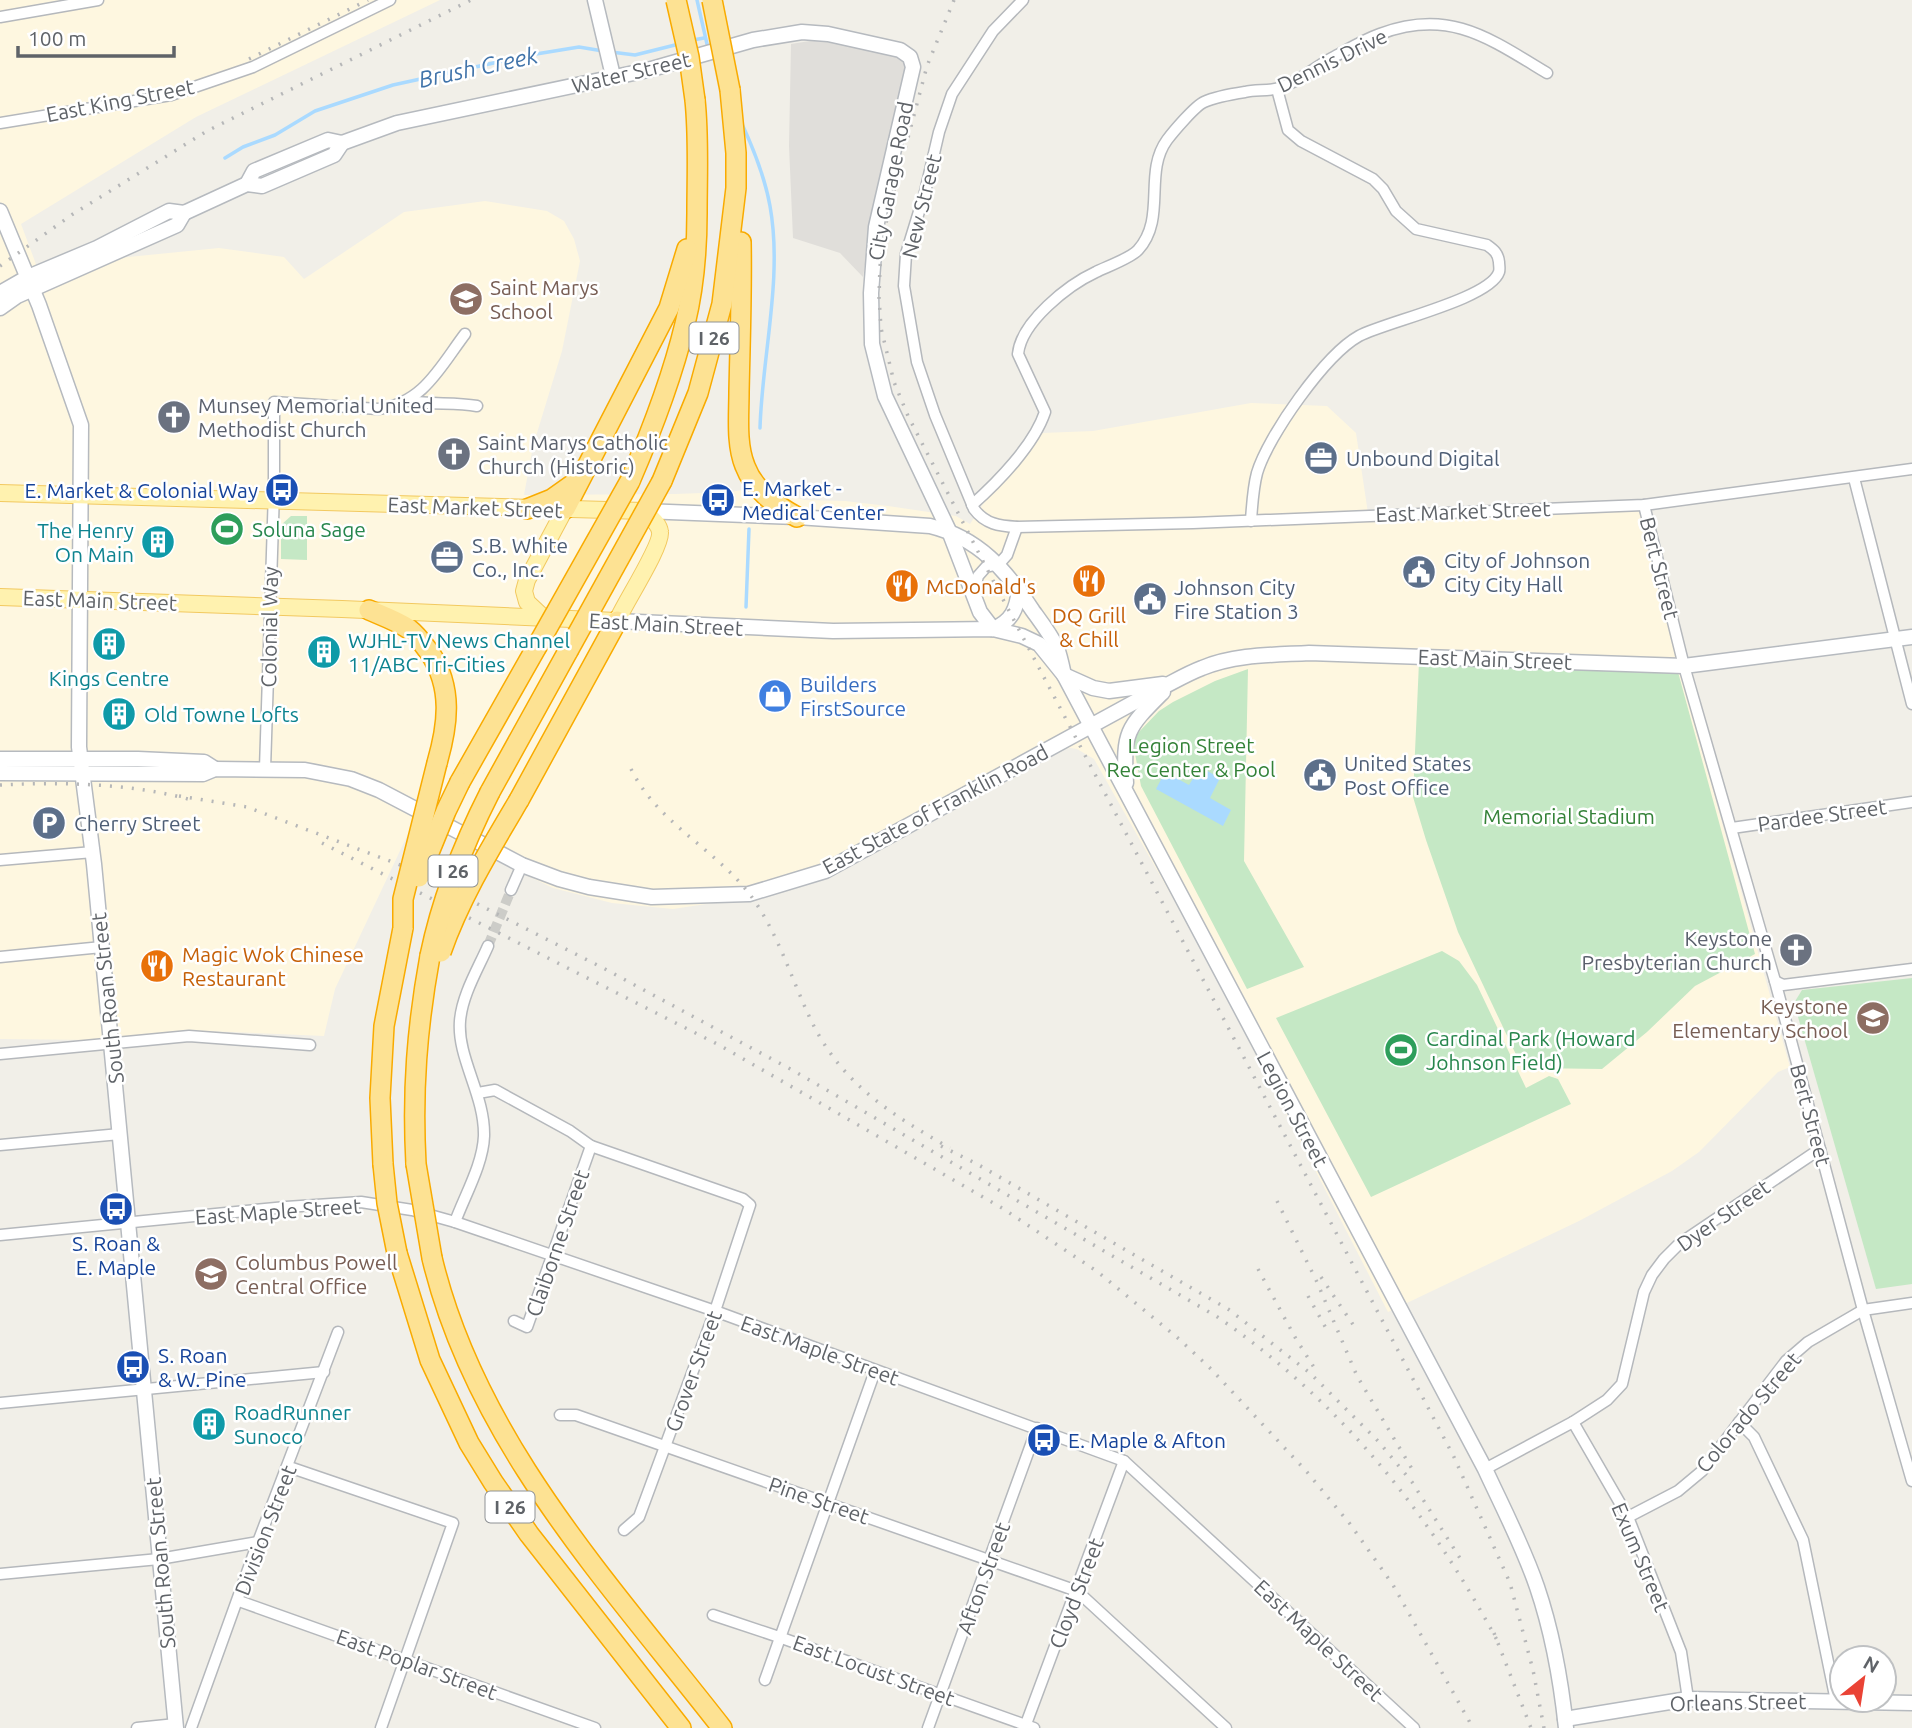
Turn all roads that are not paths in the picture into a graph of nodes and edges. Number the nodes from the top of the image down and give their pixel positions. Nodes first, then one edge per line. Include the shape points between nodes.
1 (97, 0) edge
2 (390, 0) edge
3 (595, 0) edge
4 (676, 0) edge
5 (712, 0) edge
6 (1023, 0) edge
7 (0, 18) edge
8 (913, 67) joint
9 (611, 70) junction
10 (1547, 73) dead end
11 (1278, 89) junction
12 (0, 122) edge
13 (736, 188) junction
14 (0, 211) edge
15 (697, 211) junction
16 (30, 284) junction
17 (0, 293) edge
18 (0, 308) edge
19 (465, 334) dead end
20 (409, 401) junction
21 (477, 406) dead end
22 (1912, 469) edge
23 (581, 476) junction
24 (1853, 478) junction
25 (0, 493) edge
26 (81, 496) junction
27 (273, 501) junction
28 (972, 505) junction
29 (1644, 505) junction
30 (527, 509) junction
31 (565, 509) junction
32 (644, 511) junction
33 (797, 517) junction
34 (1251, 521) junction
35 (1014, 527) junction
36 (949, 531) junction
37 (999, 564) junction
38 (1019, 589) junction
39 (973, 596) junction
40 (0, 597) edge
41 (80, 600) junction
42 (270, 606) junction
43 (369, 610) junction
44 (544, 618) junction
45 (617, 621) junction
46 (993, 629) junction
47 (1912, 637) edge
48 (1895, 640) junction
49 (1684, 666) junction
50 (1064, 675) junction
51 (1171, 683) junction
52 (1912, 704) edge
53 (1091, 725) junction
54 (0, 758) edge
55 (82, 766) junction
56 (265, 769) junction
57 (0, 773) edge
58 (1126, 791) junction
59 (1912, 802) edge
60 (1732, 828) junction
61 (93, 852) junction
62 (0, 860) edge
63 (522, 865) junction
64 (511, 890) tunnel mouth
65 (401, 937) junction
66 (488, 946) tunnel mouth
67 (102, 947) junction
68 (435, 954) junction
69 (0, 957) edge
70 (1912, 969) edge
71 (1775, 981) junction
72 (111, 1043) junction
73 (310, 1045) dead end
74 (0, 1055) edge
75 (478, 1093) junction
76 (120, 1134) junction
77 (0, 1145) edge
78 (591, 1146) junction
79 (1820, 1149) junction
80 (455, 1222) junction
81 (128, 1223) junction
82 (0, 1235) edge
83 (553, 1257) junction
84 (1912, 1303) edge
85 (1863, 1310) junction
86 (715, 1311) junction
87 (514, 1321) dead end
88 (338, 1332) dead end
89 (875, 1371) junction
90 (324, 1373) junction
91 (145, 1390) junction
92 (0, 1403) edge
93 (560, 1415) dead end
94 (1573, 1422) junction
95 (1739, 1422) junction
96 (1037, 1428) junction
97 (665, 1446) junction
98 (1124, 1461) junction
99 (1910, 1466) edge
100 (289, 1467) junction
101 (1485, 1469) junction
102 (1912, 1481) edge
103 (828, 1504) junction
104 (1628, 1517) junction
105 (624, 1530) dead end
106 (258, 1542) junction
107 (159, 1559) junction
108 (989, 1559) junction
109 (0, 1574) edge
110 (1077, 1591) junction
111 (239, 1601) junction
112 (713, 1615) dead end
113 (779, 1637) junction
114 (405, 1659) junction
115 (1828, 1662) edge
116 (765, 1680) dead end
117 (941, 1695) junction
118 (1688, 1699) junction
119 (1828, 1701) edge
120 (567, 1723) edge
121 (1565, 1724) edge
122 (176, 1726) edge
123 (1030, 1726) edge
124 (1220, 1726) edge
125 (137, 1728) edge
126 (191, 1728) edge
127 (381, 1728) edge
128 (595, 1728) edge
129 (681, 1728) edge
130 (722, 1728) edge
131 (929, 1728) edge
132 (1414, 1728) edge

1 - 7 street
2 - 12 street, East King Street via 253,67 171,95
3 - 9 main road
4 - 15 highway, I 26, bridge via 695,100
5 - 13 highway, I 26, bridge via 730,90
6 - 28 street, New Street via 993,31 952,94 906,254 904,286 917,362
8 - 9 main road, Water Street via 910,57 900,50 802,32 752,40 683,62
8 - 36 main road, City Garage Road via 876,227 872,344 886,396
9 - 16 main road, Water Street via 397,123 342,143 328,140 254,171 247,184 184,213 169,211
10 - 11 street, Dennis Drive via 1503,46 1457,26 1435,23 1378,34
11 - 28 street, Dennis Drive via 1247,91 1202,103 1166,141 1154,166 1152,226 1137,252 1085,277 1054,300 1019,344 1018,354 1045,412 1029,443
11 - 34 street via 1288,130 1294,135 1373,179 1416,229 1495,250 1499,273 1490,284 1457,301 1358,336 1339,352 1284,419 1264,453
13 - 33 highway via 741,214 741,453 760,491
13 - 68 highway, I 26, bridge via 728,267 698,393 662,481 467,837 437,919
14 - 16 main road, South Roan Street
15 - 23 highway via 669,308
15 - 65 highway, I 26, bridge via 698,244 685,324 662,403 629,481 460,782 426,857
16 - 17 main road
16 - 18 main road
16 - 26 main road, South Roan Street via 80,420
19 - 20 street via 422,391
20 - 21 street
20 - 27 street, Colonial Way via 378,409 274,402
22 - 24 street, East Market Street
23 - 30 highway via 563,493
23 - 31 highway
24 - 29 street, East Market Street
24 - 48 street
25 - 26 main road, East Market Street
26 - 27 main road, East Market Street
26 - 41 main road, South Roan Street
27 - 30 main road, East Market Street
27 - 42 street, Colonial Way
28 - 35 street via 981,518
29 - 34 street, East Market Street
29 - 49 street, Bert Street
30 - 31 main road, East Market Street
31 - 32 main road, East Market Street
31 - 44 main road via 525,585 527,603
32 - 33 main road, East Market Street
32 - 45 main road via 657,524 660,540
33 - 36 main road, East Market Street
34 - 35 street, East Market Street
35 - 37 street via 1007,555
36 - 37 main road, Legion Street
36 - 39 main road, City Garage Road
37 - 38 main road, Legion Street
37 - 39 street via 986,567 978,576
38 - 46 main road via 1012,616
38 - 50 main road, Legion Street via 1057,648
39 - 46 main road
40 - 41 main road, East Main Street
41 - 42 main road, East Main Street
41 - 55 main road, South Roan Street
42 - 43 main road, East Main Street
42 - 56 street, Colonial Way
43 - 44 main road, East Main Street
43 - 65 highway, bridge via 411,630 428,650 446,691 447,722 403,899
44 - 45 main road, East Main Street
45 - 46 main road, East Main Street via 833,631
45 - 68 highway, bridge
46 - 50 main road, East Main Street via 1039,644
47 - 48 main road, East Main Street
48 - 49 main road, East Main Street
48 - 52 street
49 - 51 main road, East Main Street via 1309,653 1219,662
49 - 60 street, Bert Street
50 - 51 main road via 1101,690
50 - 53 main road, Legion Street
51 - 53 main road, East Main Street
51 - 58 main road via 1128,732
53 - 58 main road, Legion Street
53 - 63 main road, East State of Franklin Road via 825,871 760,892 652,897 573,883
54 - 55 main road
55 - 56 main road, East State of Franklin Road via 204,762 215,769
55 - 57 main road
55 - 61 main road, South Roan Street
56 - 63 main road, East State of Franklin Road via 312,770 357,781
58 - 101 main road, Legion Street
59 - 60 street, Pardee Street
60 - 71 street, Bert Street
61 - 62 street
61 - 67 main road, South Roan Street
63 - 64 street
65 - 129 highway, I 26, bridge via 383,1046 383,1164 397,1253 430,1360 493,1482
66 - 75 street via 460,1022
67 - 69 street
67 - 72 main road, South Roan Street
68 - 130 highway, I 26, bridge via 422,997 413,1093 416,1164 432,1258 447,1312 467,1363 510,1446 559,1520
70 - 71 street via 1783,985
71 - 79 street, Bert Street
72 - 73 street via 189,1036
72 - 74 street
72 - 76 main road, South Roan Street
75 - 78 street via 495,1090
75 - 80 street via 484,1138
76 - 77 street
76 - 81 main road, South Roan Street
78 - 83 street, Claiborne Street
78 - 86 street, Grover Street via 750,1205
79 - 85 street, Bert Street
79 - 94 street, Dyer Street via 1679,1244 1664,1259 1644,1292 1622,1384 1607,1401
80 - 81 street, East Maple Street via 361,1202
80 - 83 street, East Maple Street
81 - 82 street, East Maple Street
81 - 91 main road, South Roan Street
83 - 86 street, East Maple Street
83 - 87 street, Claiborne Street via 527,1326
84 - 85 street, Colorado Street
85 - 95 street, Colorado Street via 1808,1342 1786,1361
85 - 99 street, Bert Street
86 - 89 street, East Maple Street
86 - 97 street, Grover Street
88 - 90 street, Division Street
89 - 96 street, East Maple Street
89 - 103 street
90 - 91 street
90 - 100 street, Division Street
91 - 92 street
91 - 107 main road, South Roan Street
93 - 97 street, Pine Street via 576,1415
94 - 101 street, Dyer Street
94 - 104 street, Exum Street
95 - 104 street, Colorado Street via 1702,1471
95 - 115 street via 1754,1437 1803,1540
96 - 98 street, East Maple Street
96 - 108 street, Afton Street
97 - 103 street, Pine Street
97 - 105 street, Grover Street via 639,1517
98 - 110 street, Cloyd Street
98 - 132 street, East Maple Street
99 - 102 street, Bert Street
100 - 106 street, Division Street
100 - 114 street via 453,1523
101 - 121 main road, Legion Street via 1537,1588
103 - 108 street, Pine Street
103 - 113 street
104 - 118 street, Exum Street via 1681,1652
106 - 107 street
106 - 111 street, Division Street
107 - 109 street
107 - 122 main road, South Roan Street
108 - 110 street, Pine Street
108 - 117 street, Afton Street
110 - 123 street, Cloyd Street
110 - 124 street
111 - 114 street, East Poplar Street
111 - 126 street, Division Street
112 - 113 street, East Locust Street
113 - 116 street
113 - 117 street, East Locust Street
114 - 120 street, East Poplar Street
114 - 127 street
117 - 123 street, East Locust Street
117 - 131 street, Afton Street
118 - 119 main road, Orleans Street
118 - 121 main road, Orleans Street
120 - 128 street, East Poplar Street
122 - 125 street

